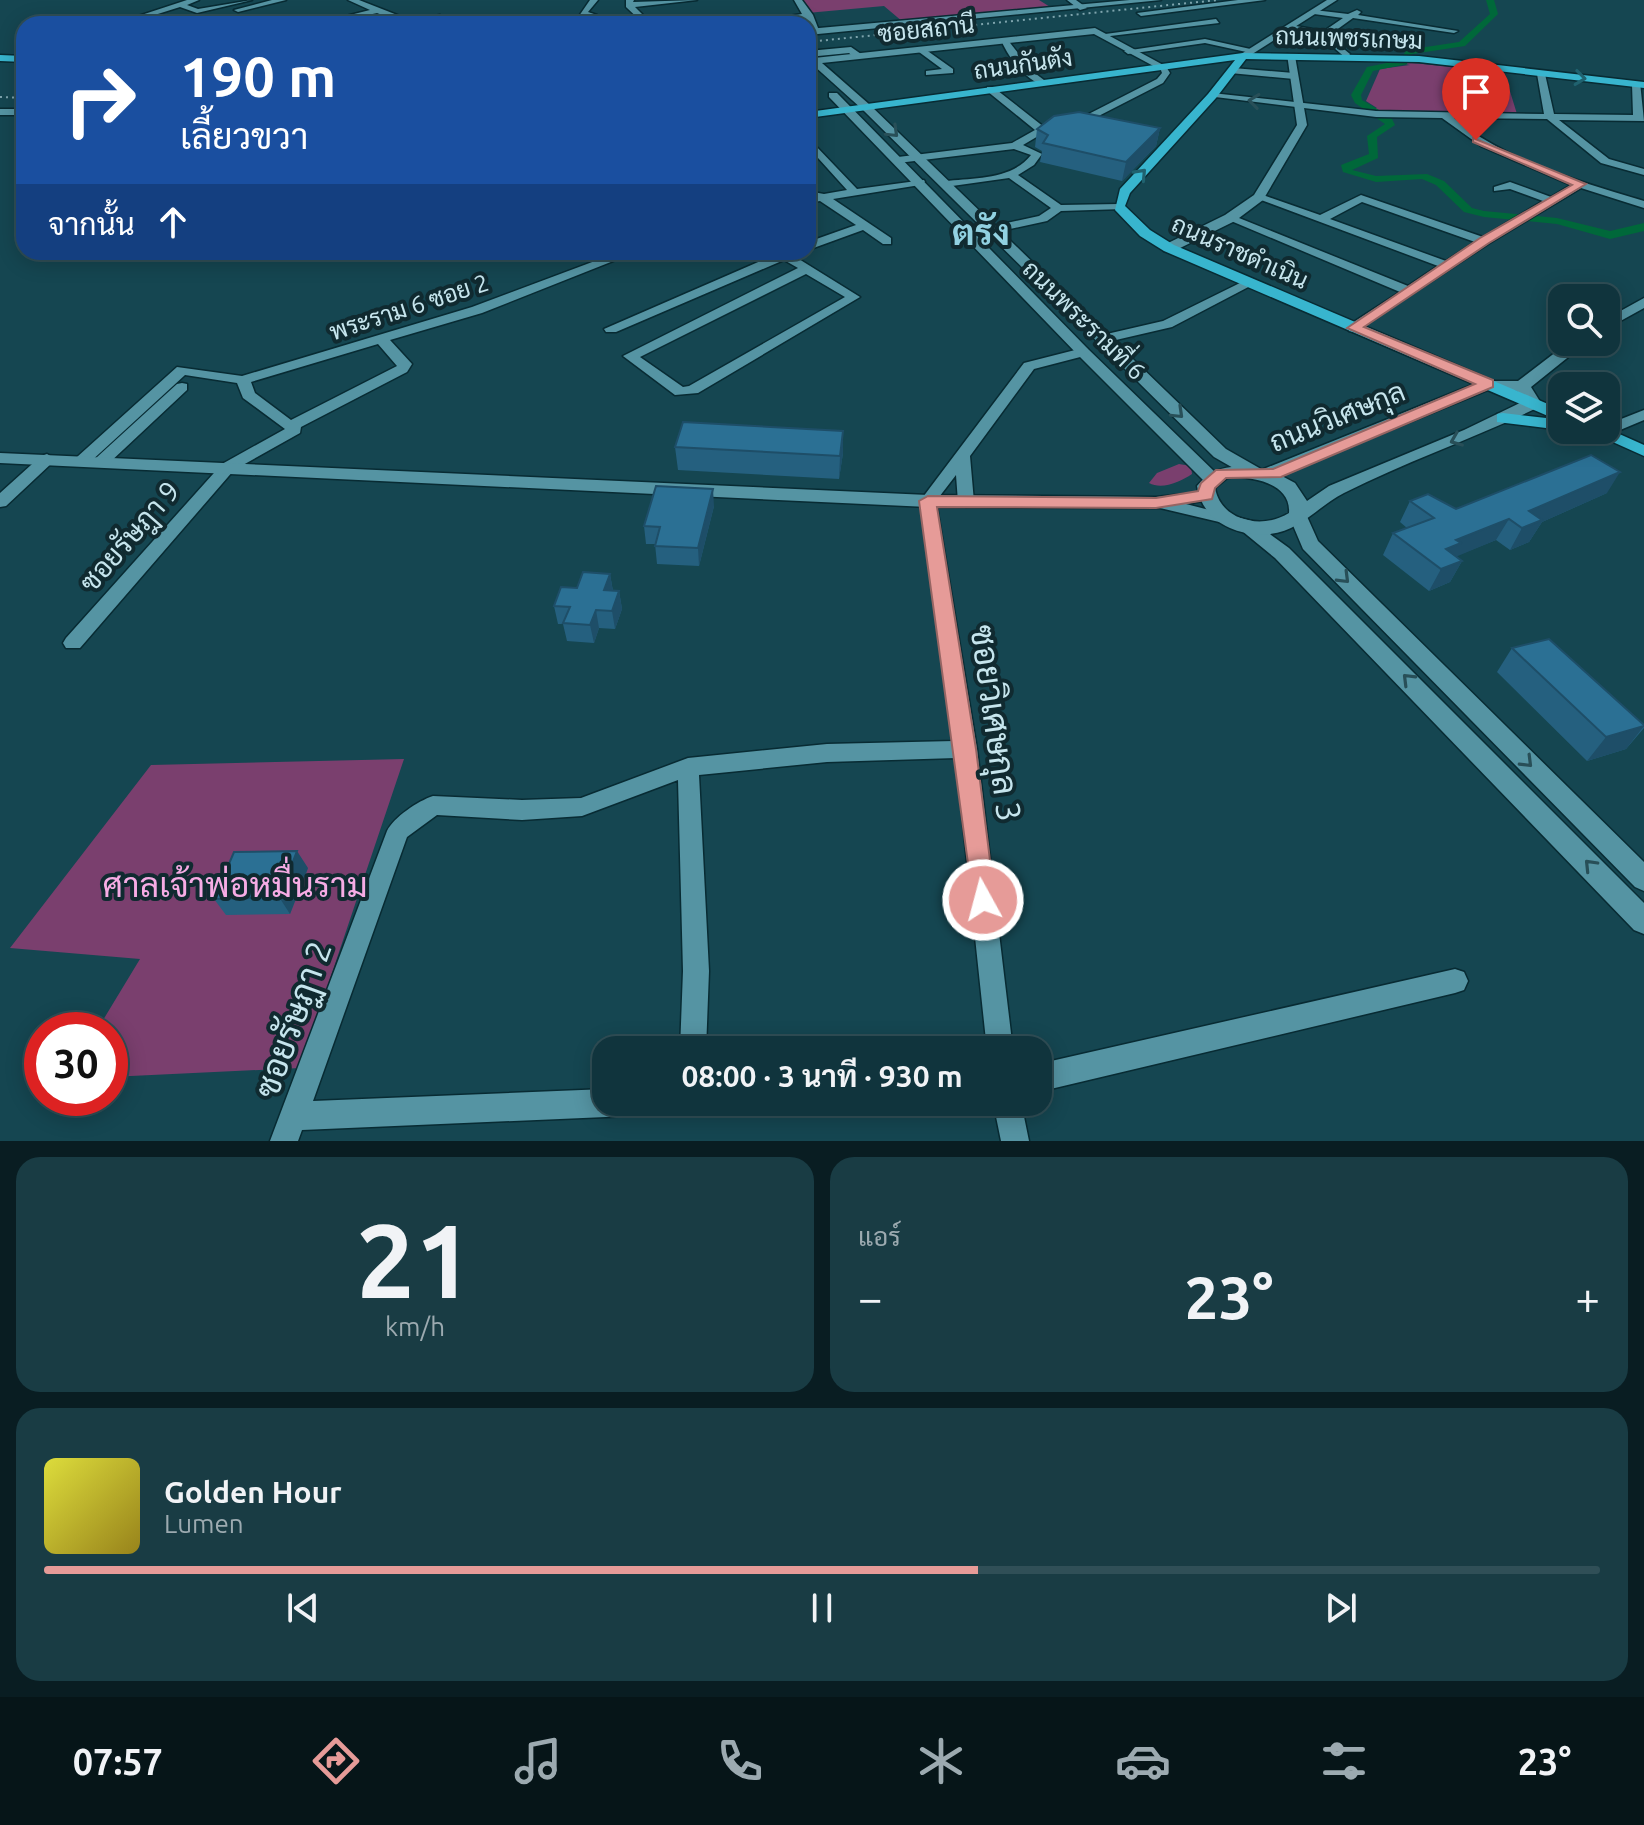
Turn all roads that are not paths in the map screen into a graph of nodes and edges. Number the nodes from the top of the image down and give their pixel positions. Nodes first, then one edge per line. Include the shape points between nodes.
1 (195, 0) edge
2 (248, 0) edge
3 (282, 0) edge
4 (352, 0) edge
5 (594, 0) edge
6 (693, 0) edge
7 (798, 0) edge
8 (1071, 0) edge
9 (1157, 0) edge
10 (1261, 0) edge
11 (1333, 0) edge
12 (630, 2) edge
13 (181, 5) junction
14 (1189, 7) junction
15 (1083, 8) junction
16 (379, 10) junction
17 (1317, 12) junction
18 (593, 15) dead end
19 (809, 15) joint
20 (1353, 15) junction
21 (145, 16) edge
22 (215, 16) dead end
23 (353, 16) edge
24 (393, 16) edge
25 (801, 16) edge
26 (1100, 17) dead end
27 (1290, 27) junction
28 (997, 28) dead end
29 (816, 31) edge
30 (1454, 31) dead end
31 (1326, 34) junction
32 (1102, 35) junction
33 (1009, 40) junction
34 (922, 50) junction
35 (1128, 51) junction
36 (858, 56) junction
37 (1290, 56) junction
38 (1347, 56) junction
39 (816, 60) edge
40 (1241, 60) junction
41 (816, 61) edge
42 (816, 67) edge
43 (1162, 67) junction
44 (816, 69) edge
45 (929, 73) dead end
46 (1541, 74) junction
47 (1294, 76) junction
48 (1041, 82) junction
49 (1640, 85) edge
50 (990, 89) junction
51 (1212, 96) junction
52 (866, 107) junction
53 (1297, 107) junction
54 (849, 110) junction
55 (816, 114) edge
56 (1444, 115) junction
57 (1550, 117) junction
58 (1641, 118) edge
59 (1076, 124) junction
60 (1092, 127) edge
61 (1042, 130) junction
62 (1154, 141) edge
63 (1169, 144) junction
64 (1015, 146) junction
65 (816, 149) edge
66 (918, 158) junction
67 (898, 160) junction
68 (1644, 172) edge
69 (1010, 174) junction
70 (920, 182) junction
71 (943, 182) junction
72 (1580, 184) junction
73 (1498, 189) dead end
74 (855, 193) junction
75 (816, 194) edge
76 (1259, 197) junction
77 (822, 198) junction
78 (816, 199) edge
79 (1552, 201) junction
80 (1644, 205) edge
81 (1119, 207) junction
82 (1058, 208) junction
83 (1230, 218) junction
84 (1321, 219) junction
85 (864, 226) junction
86 (992, 229) junction
87 (887, 241) dead end
88 (1484, 241) junction
89 (816, 243) edge
90 (1169, 248) junction
91 (609, 260) edge
92 (774, 260) edge
93 (795, 260) edge
94 (1447, 265) junction
95 (806, 269) junction
96 (1250, 283) junction
97 (1409, 291) junction
98 (1644, 302) edge
99 (1620, 317) edge
100 (1354, 328) junction
101 (611, 329) dead end
102 (1103, 339) junction
103 (382, 340) junction
104 (1083, 352) junction
105 (1561, 356) edge
106 (243, 380) junction
107 (1488, 384) junction
108 (1522, 386) junction
109 (1533, 403) junction
110 (1548, 410) edge
111 (1644, 415) edge
112 (1503, 418) junction
113 (1548, 423) edge
114 (1620, 423) edge
115 (293, 425) junction
116 (1620, 441) edge
117 (1644, 451) edge
118 (0, 458) edge
119 (963, 458) junction
120 (47, 459) junction
121 (92, 460) junction
122 (228, 467) junction
123 (1260, 474) junction
124 (1206, 481) junction
125 (928, 501) junction
126 (0, 502) edge
127 (966, 502) junction
128 (1156, 503) junction
129 (1298, 516) junction
130 (1239, 523) junction
131 (73, 643) dead end
132 (966, 749) junction
133 (688, 767) junction
134 (1644, 879) edge
135 (1644, 921) edge
136 (1455, 981) dead end
137 (694, 1036) edge
138 (998, 1036) edge
139 (1052, 1075) edge
140 (592, 1105) edge
141 (1010, 1116) edge
142 (288, 1129) edge
143 (1015, 1141) edge

1 - 13 street
2 - 13 street via 197,11
3 - 22 street
4 - 16 street
5 - 18 street via 582,14
6 - 12 street
7 - 19 street
8 - 15 street
9 - 15 street
10 - 14 street
11 - 17 street
13 - 21 street
14 - 26 street
14 - 32 street via 1216,21
15 - 29 street
16 - 23 street
16 - 24 street
17 - 20 street
17 - 27 street
19 - 25 street
20 - 30 street
20 - 31 street
27 - 31 street
27 - 40 street
28 - 33 street
31 - 38 street via 1326,42
32 - 33 street, ซอยสถานี via 1095,31
32 - 35 street
33 - 34 street, ซอยสถานี
33 - 48 street via 1029,73
34 - 36 street, ซอยสถานี
34 - 45 street via 950,71
35 - 40 street via 1205,41
35 - 43 street
36 - 39 street via 851,50
36 - 41 street, ซอยสถานี
37 - 38 main road, ถนนเพชรเกษม
37 - 40 main road, ถนนเพชรเกษม
37 - 47 street
38 - 46 main road, ถนนเพชรเกษม
40 - 43 main road, ถนนกันตัง
40 - 47 street
40 - 51 main road
42 - 52 street, ถนนพระรามที่ 6
43 - 48 main road, ถนนกันตัง
43 - 59 street via 1166,73 1160,81
44 - 54 street, ถนนพระรามที่ 6
46 -> 49 main road, ถนนเพชรเกษม
46 - 57 street
47 - 53 street
48 - 50 main road, ถนนกันตัง
49 - 58 street
50 - 52 main road, ถนนกันตัง
50 - 61 street
53 -> 51 street
51 - 63 main road
52 - 54 main road, ถนนกันตัง
52 -> 66 street, ถนนพระรามที่ 6
53 - 56 street
53 - 76 street via 1302,125
54 - 55 main road, ถนนกันตัง
54 - 67 street, ถนนพระรามที่ 6
56 - 57 street
56 - 72 street via 1476,140
57 - 58 street
57 - 68 street via 1605,161
59 - 60 street
59 - 61 street
61 - 64 street
62 - 63 street
81 -> 63 main road via 1124,192
64 - 66 street
64 - 69 street via 1037,154
65 - 74 street
66 - 67 street
66 - 71 street, ถนนพระรามที่ 6
67 - 70 street, ถนนพระรามที่ 6
69 - 71 street
69 - 82 street
70 - 71 street
70 - 74 street
70 - 104 street, ถนนพระรามที่ 6
71 - 86 street, ถนนพระรามที่ 6
72 - 79 street
72 - 80 street
73 - 79 street via 1510,185
74 - 77 street
75 - 77 street
76 - 83 street
76 - 84 street
77 - 78 street
77 - 85 street
79 - 88 street
81 - 82 street
81 - 90 main road, ถนนราชดำเนิน
82 - 86 street via 1043,219
83 - 90 street
83 - 97 street
84 - 88 street via 1361,198
84 - 94 street
85 - 87 street
85 - 89 street
86 - 102 street, ถนนพระรามที่ 6
88 - 94 street
90 - 96 main road, ถนนราชดำเนิน
91 - 103 street, พระราม 6 ซอย 2
92 - 101 street
93 - 95 street
94 - 97 street
95 - 95 street via 854,297 693,390 680,392 630,356
96 - 100 main road, ถนนราชดำเนิน
96 - 102 street via 1167,324
97 - 100 street
98 - 99 street
100 - 107 main road, ถนนราชดำเนิน
102 -> 123 street, ถนนพระรามที่ 6 via 1220,453
103 - 106 street, พระราม 6 ซอย 2
103 - 115 street via 405,364 402,369
104 - 119 street via 1029,366
104 - 124 street, ถนนพระรามที่ 6
105 - 108 street
106 - 115 street via 248,395
106 - 121 street, พระราม 6 ซอย 2 via 198,371
107 - 108 street, ถนนวิเศษกุล
107 - 109 main road, ถนนราชดำเนิน
107 - 123 street, ถนนวิเศษกุล
108 - 109 street
109 - 110 main road, ถนนราชดำเนิน
109 - 112 street
111 - 114 street
112 - 113 main road
112 -> 129 street via 1335,490
115 - 122 street via 291,434
116 - 117 main road
118 - 120 street
119 - 125 street
119 - 127 street
120 - 121 street
120 - 126 street
121 - 122 street
122 - 125 street
122 - 131 street, ซอยรัษฎา 9
123 - 124 street, ถนนวิเศษกุล via 1235,471
123 - 129 street, ถนนพระรามที่ 6 via 1297,498
124 - 128 street, ถนนวิเศษกุล
124 - 128 street via 1199,476
124 - 130 street, ถนนพระรามที่ 6 via 1220,514
125 - 127 street
125 - 132 street, ซอยวิเศษกุล 3
127 - 128 street
128 - 130 street
129 - 130 street via 1279,528
129 -> 134 street via 1310,544
135 -> 130 street via 1268,539
132 - 133 street via 827,753
132 - 138 street, ซอยวิเศษกุล 3
133 - 137 street
133 - 142 street, ซอยรัษฏา 2 via 582,807 433,805 398,831
136 - 139 street
140 - 142 street
141 - 143 street

